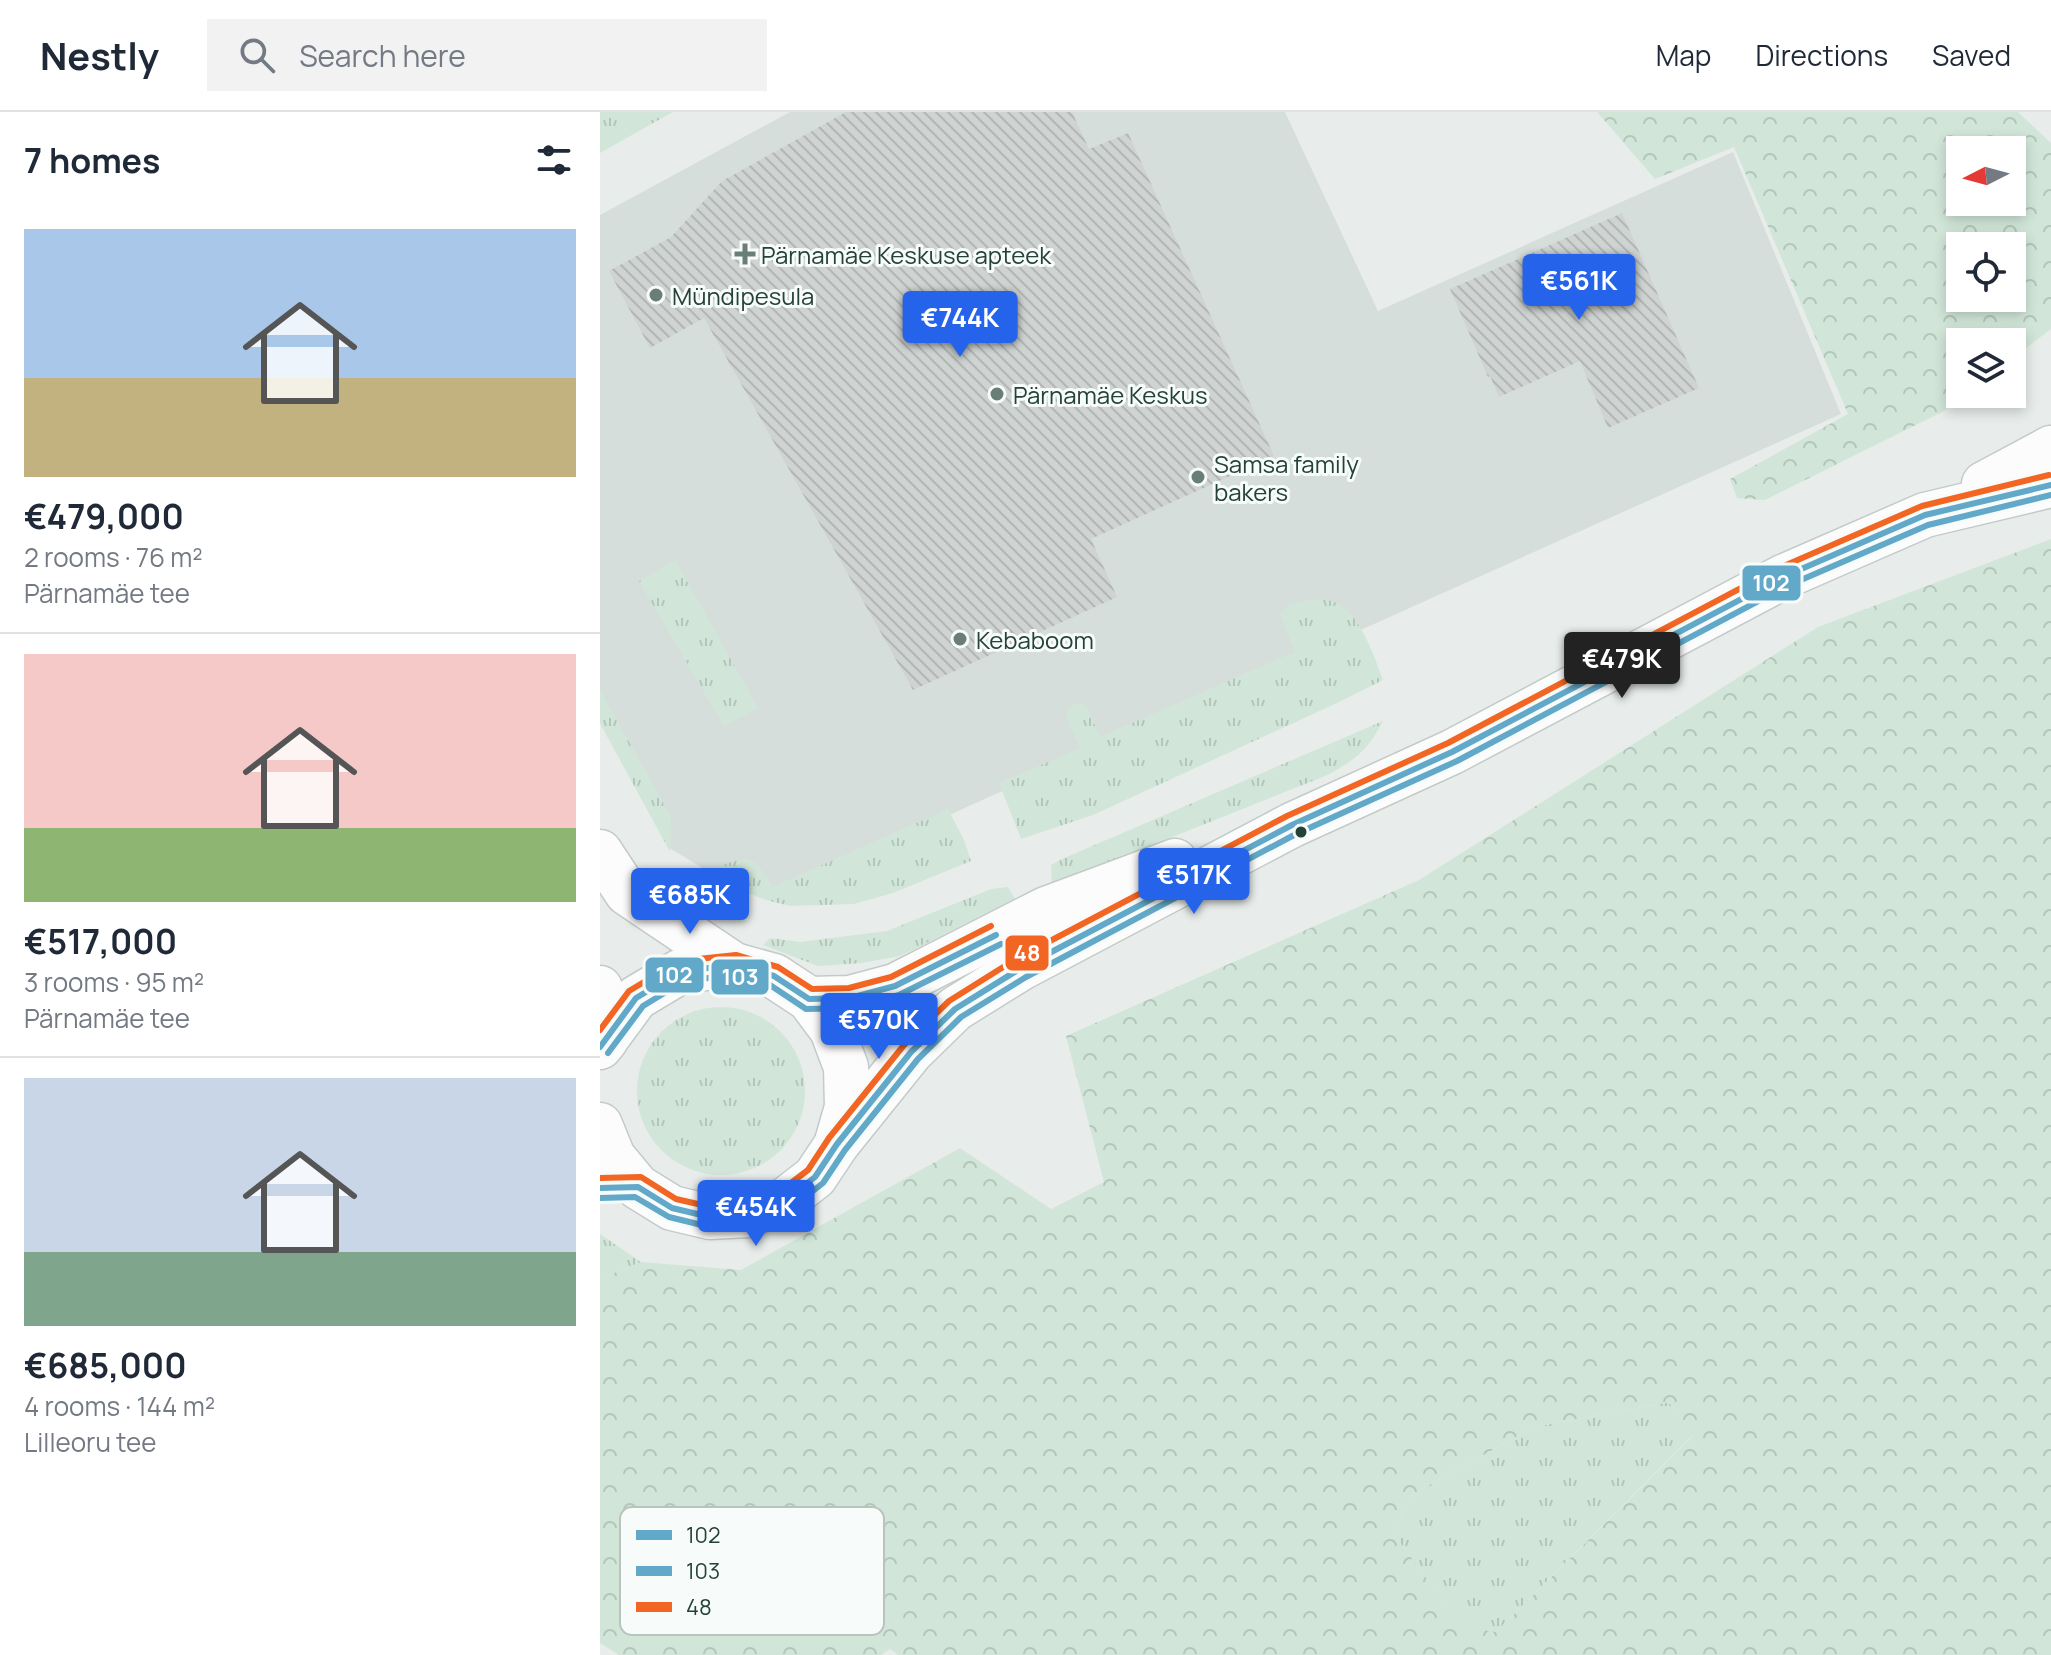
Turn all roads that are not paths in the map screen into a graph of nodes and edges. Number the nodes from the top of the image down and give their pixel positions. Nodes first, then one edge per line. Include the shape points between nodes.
1 (2051, 448) edge
2 (2051, 485) edge
3 (1925, 515) junction
4 (1292, 825) junction
5 (600, 852) edge
6 (734, 965) junction
7 (600, 988) edge
8 (809, 999) junction
9 (602, 1050) edge
10 (600, 1125) edge
11 (837, 1144) junction
12 (619, 1188) edge

1 - 3 main road
2 - 3 main road
3 - 4 main road via 1783,577 1452,752
4 - 8 main road via 1046,909 895,986 850,998
4 - 11 main road via 1021,968 955,1009 911,1052
5 - 6 main road via 627,893
6 - 8 main road via 774,976
6 - 9 main road via 681,971 636,998
7 - 9 main road
8 - 11 main road via 832,1030 846,1067 847,1107
10 - 12 main road
11 - 12 main road via 815,1177 784,1201 748,1215 710,1217

